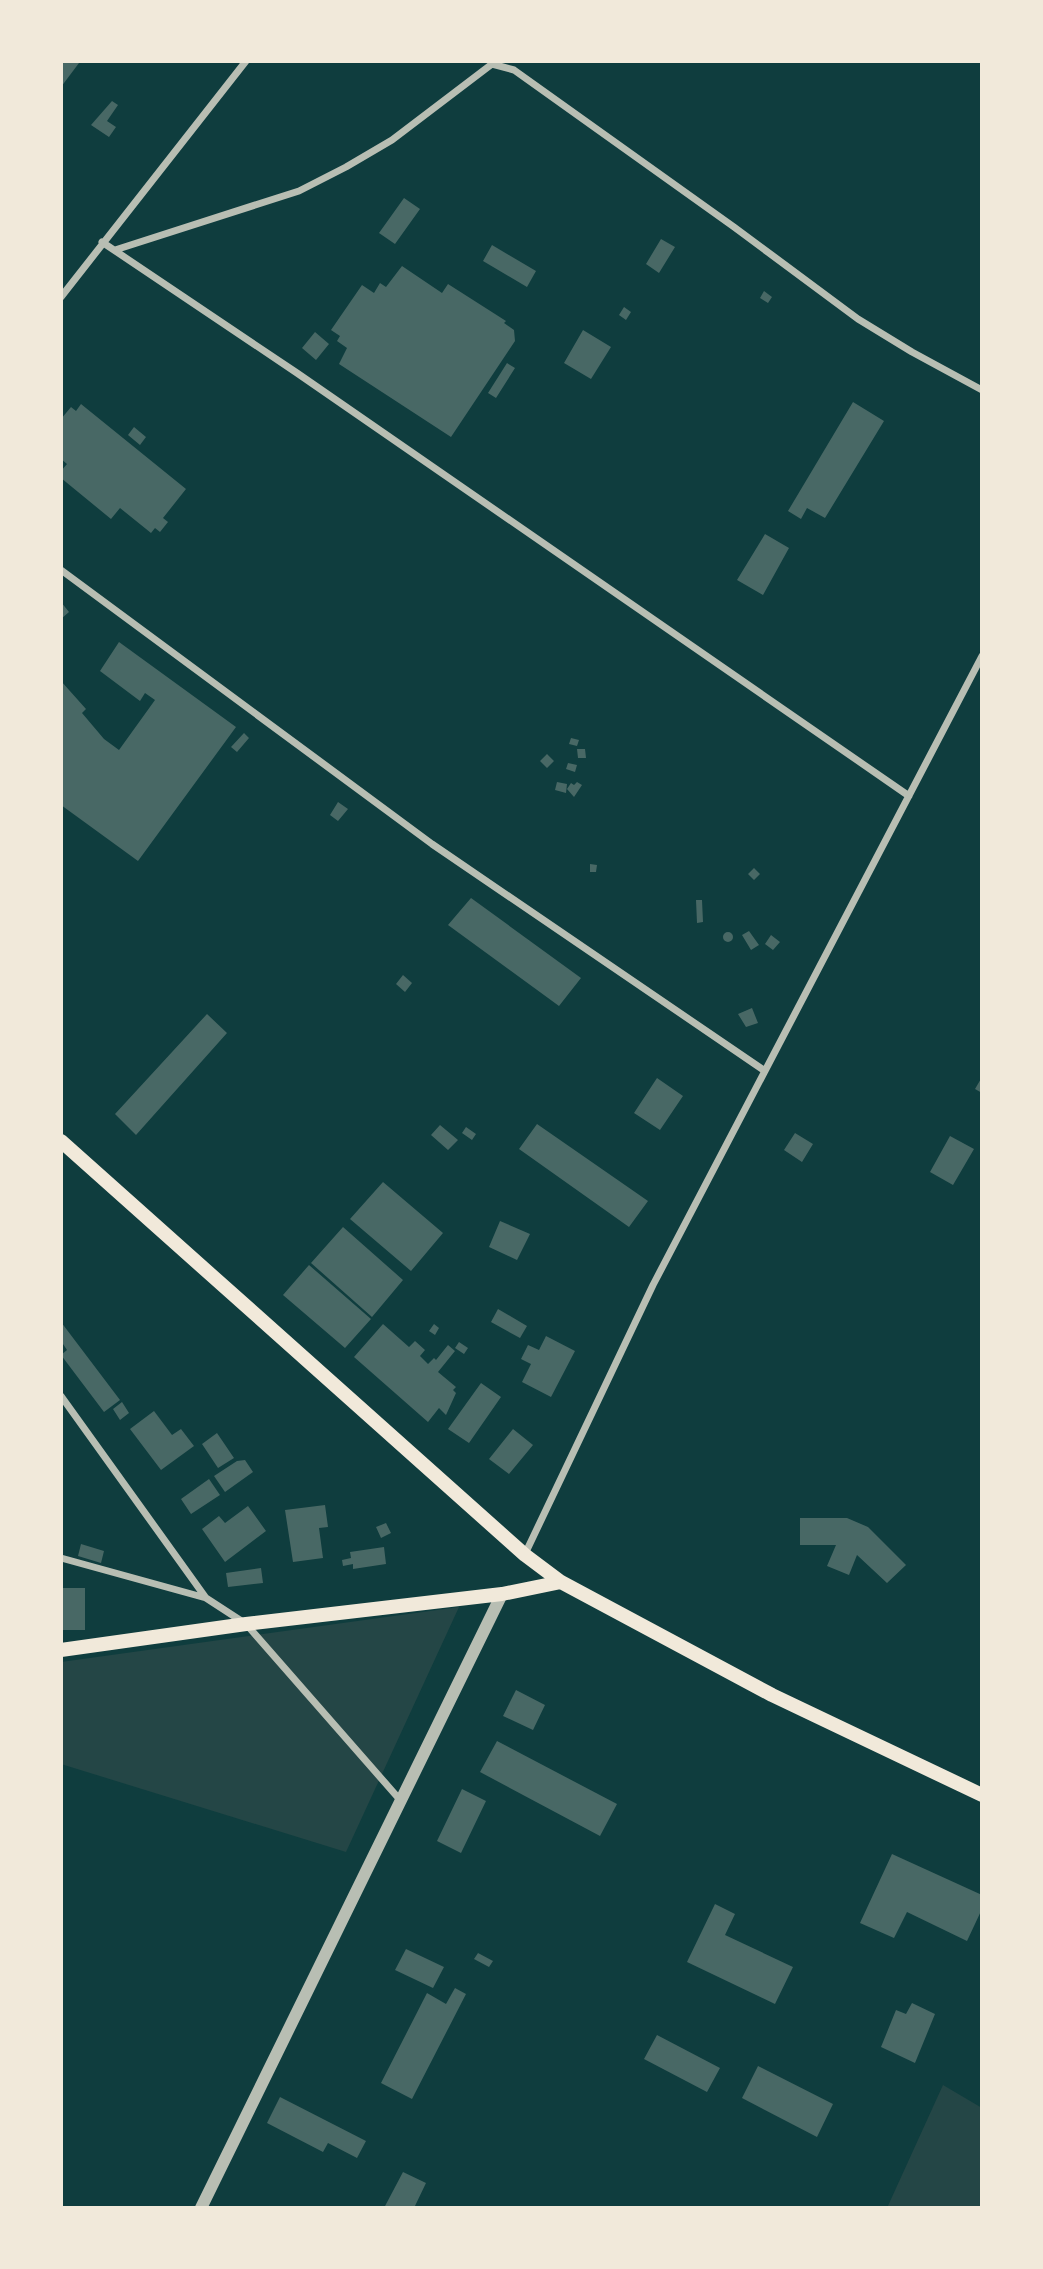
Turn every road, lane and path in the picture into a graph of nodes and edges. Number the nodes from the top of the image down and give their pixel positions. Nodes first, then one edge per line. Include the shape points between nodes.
1 (246, 61) edge
2 (102, 242) junction
3 (115, 250) junction
4 (61, 297) edge
5 (982, 390) edge
6 (61, 570) edge
7 (982, 656) edge
8 (909, 796) junction
9 (765, 1071) junction
10 (61, 1142) edge
11 (61, 1396) edge
12 (525, 1555) junction
13 (61, 1558) edge
14 (561, 1583) junction
15 (502, 1594) junction
16 (206, 1598) junction
17 (246, 1625) junction
18 (61, 1650) edge
19 (982, 1795) edge
20 (402, 1802) junction
21 (201, 2208) edge

1 - 2 street
2 - 3 street
2 - 4 street
3 - 5 street via 299,191 391,140 492,64 514,70 858,319
3 - 8 street
6 - 9 street via 432,844
7 - 8 street
8 - 9 street
9 - 12 street via 653,1285
10 - 12 main road
11 - 16 street
12 - 14 main road
13 - 16 street
14 - 15 main road
14 - 19 main road via 772,1695
15 - 17 main road
15 - 20 street
16 - 17 street
17 - 18 main road
17 - 20 street
20 - 21 street

